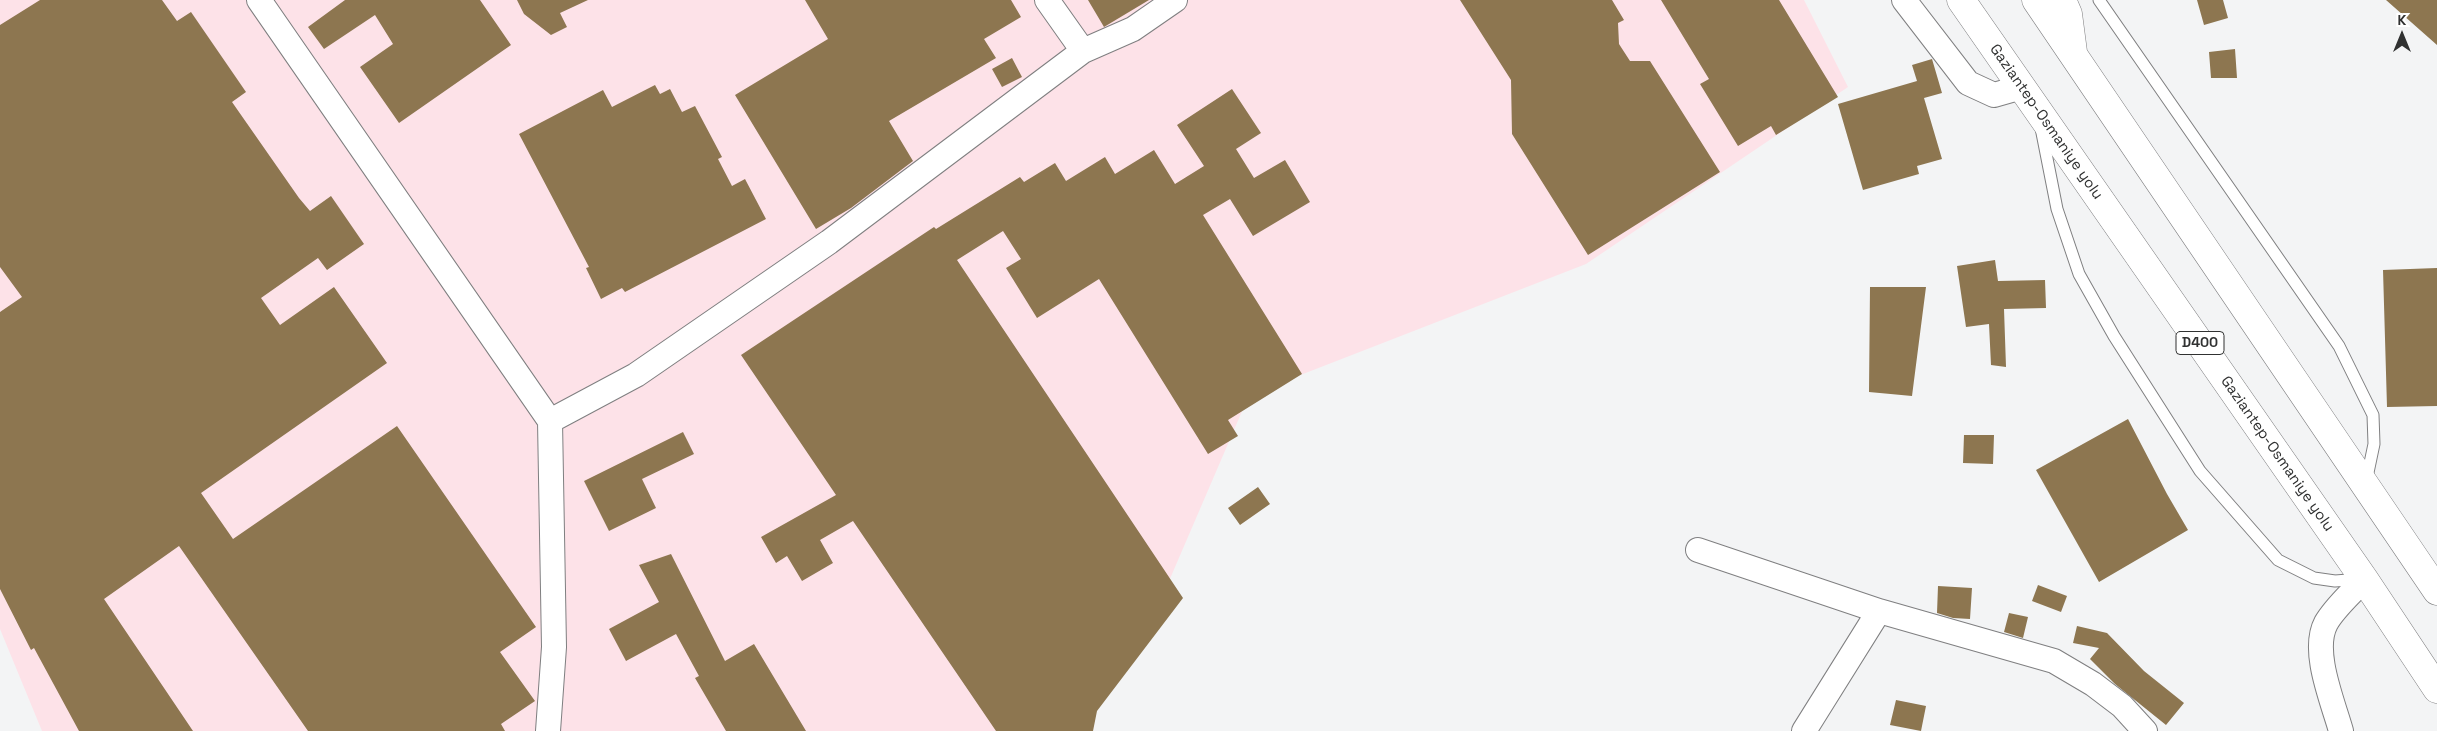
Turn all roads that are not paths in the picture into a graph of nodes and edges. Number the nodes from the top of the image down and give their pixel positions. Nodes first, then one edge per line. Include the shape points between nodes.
1 (259, 0) edge
2 (1048, 0) edge
3 (1175, 0) edge
4 (1904, 0) edge
5 (1961, 0) edge
6 (2036, 0) edge
7 (2062, 0) edge
8 (2099, 0) edge
9 (1083, 51) junction
10 (2074, 58) junction
11 (2030, 98) junction
12 (550, 421) junction
13 (2366, 486) junction
14 (1698, 550) dead end
15 (2364, 579) junction
16 (2437, 591) edge
17 (1879, 611) junction
18 (2437, 689) edge
19 (548, 731) edge
20 (1804, 731) edge
21 (2145, 731) edge
22 (2341, 731) edge

1 - 12 street
2 - 9 street
3 - 9 street via 1133,29
4 - 11 street via 1968,83 1994,95
5 - 11 highway, Gaziantep-Osmaniye yolu / D400
6 - 10 highway
7 - 10 highway via 2068,14
8 - 13 lane via 2339,346 2373,415 2374,444
9 - 12 street via 829,242 636,375
10 - 13 highway
11 - 15 highway, Gaziantep-Osmaniye yolu / D400
11 - 15 lane via 2057,209 2079,274 2114,336 2200,471 2278,560 2314,578 2335,581
12 - 19 street via 554,646
13 - 16 highway
14 - 17 street
15 - 18 highway, Gaziantep-Osmaniye yolu / D400
15 - 22 street via 2326,623 2320,640 2322,663
17 - 20 street
17 - 21 street via 2054,661 2108,695

